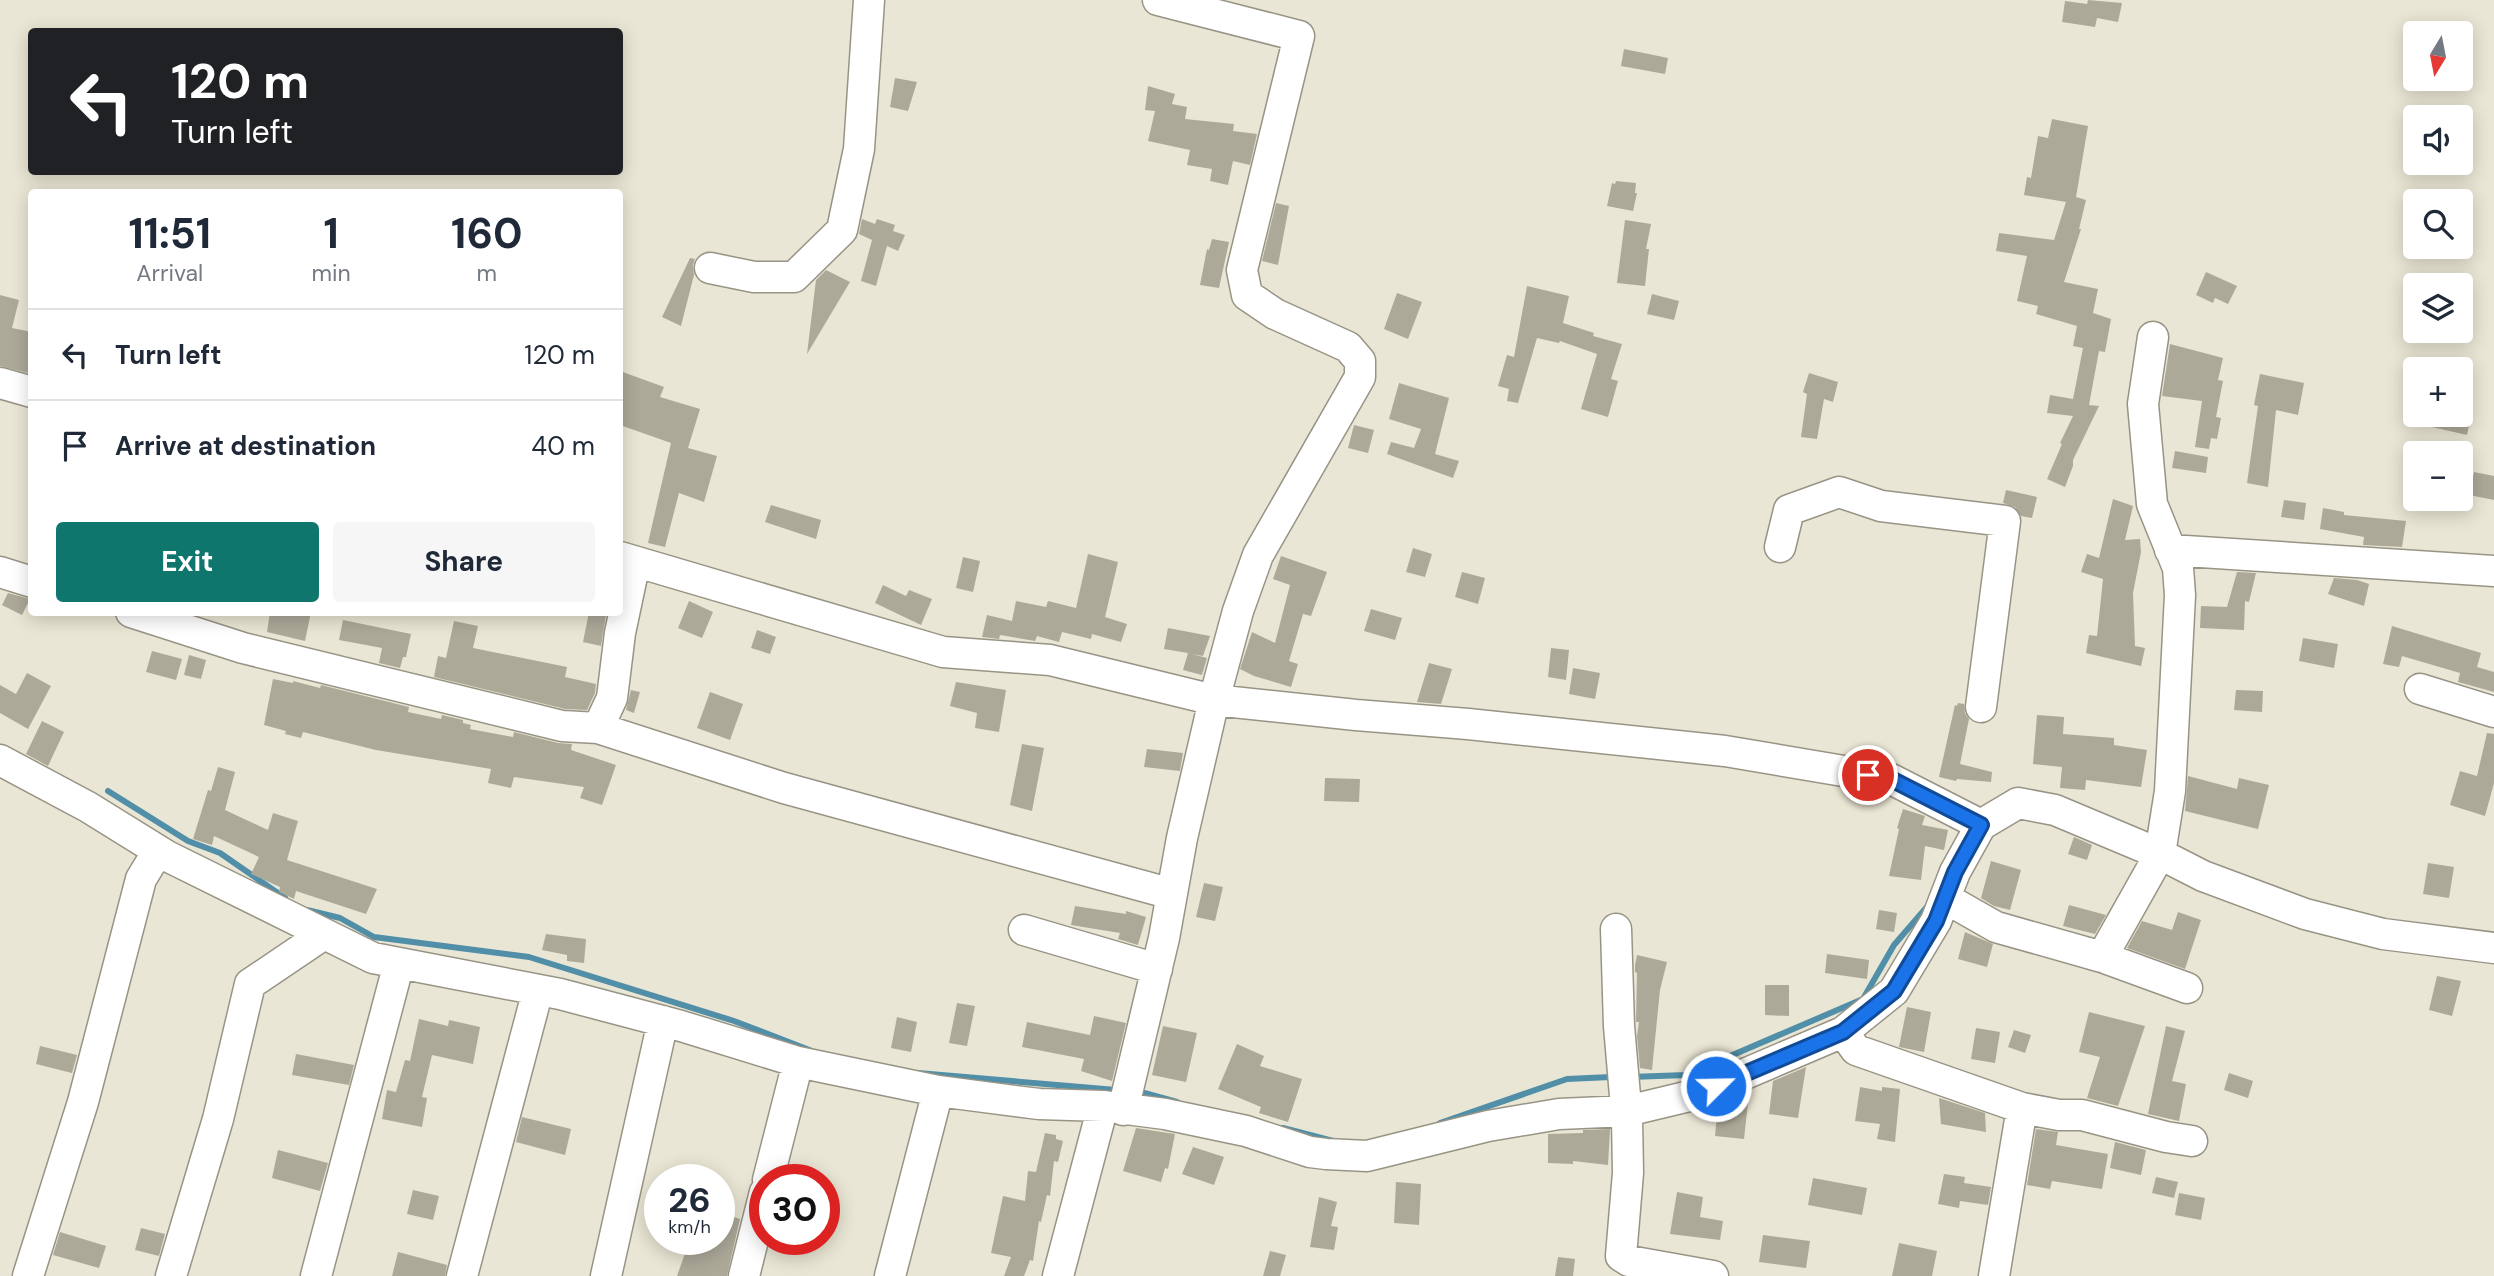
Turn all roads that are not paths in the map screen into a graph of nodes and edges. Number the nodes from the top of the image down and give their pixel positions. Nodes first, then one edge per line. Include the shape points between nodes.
1 (869, 0) edge
2 (1158, 0) edge
3 (710, 268) dead end
4 (2153, 337) dead end
5 (0, 383) edge
6 (28, 391) edge
7 (1780, 547) dead end
8 (2170, 550) junction
9 (627, 559) edge
10 (2494, 571) edge
11 (0, 572) edge
12 (28, 581) edge
13 (623, 601) edge
14 (143, 616) edge
15 (622, 616) edge
16 (2420, 690) dead end
17 (1214, 700) junction
18 (1980, 707) dead end
19 (2494, 712) edge
20 (597, 727) junction
21 (0, 760) edge
22 (1981, 825) junction
23 (158, 851) junction
24 (2160, 854) junction
25 (1172, 894) junction
26 (1945, 898) junction
27 (1616, 929) dead end
28 (1024, 930) dead end
29 (324, 934) junction
30 (2494, 948) edge
31 (2102, 957) junction
32 (399, 963) junction
33 (1157, 969) junction
34 (2187, 988) dead end
35 (538, 990) junction
36 (663, 1021) junction
37 (1843, 1032) junction
38 (798, 1062) junction
39 (938, 1091) junction
40 (1113, 1108) junction
41 (2022, 1108) junction
42 (1627, 1111) junction
43 (2192, 1141) dead end
44 (772, 1164) edge
45 (749, 1255) edge
46 (28, 1276) edge
47 (171, 1276) edge
48 (316, 1276) edge
49 (462, 1276) edge
50 (606, 1276) edge
51 (744, 1276) edge
52 (890, 1276) edge
53 (1058, 1276) edge
54 (1713, 1276) edge
55 (1994, 1276) edge

1 - 3 street via 859,149 842,230 794,277 754,277
2 - 17 street via 1299,36 1242,270 1247,295 1275,314 1348,347 1360,361 1360,377 1348,402 1258,555
4 - 8 street via 2143,404 2152,504
5 - 6 street
7 - 18 street via 1789,510 1839,492 1881,506 2005,521
8 - 10 street
8 - 24 street via 2178,568 2180,594 2170,791
9 - 13 street
9 - 17 street via 943,652 1050,660
11 - 12 street
14 - 20 street via 243,648 522,717 562,726
15 - 20 street via 612,698
16 - 19 street
17 - 22 street via 1726,751 1891,779
17 - 25 street
20 - 25 street via 784,788
21 - 23 street
22 - 24 street via 2018,803 2055,810
22 - 26 street
23 - 29 street
23 - 46 street via 141,879 83,1102
24 - 30 street via 2203,876 2305,915 2383,934
24 - 31 street
25 - 33 street
26 - 31 street via 1996,927
26 - 37 street via 1894,991
27 - 42 street
28 - 33 street
29 - 32 street via 373,958
29 - 47 street via 250,984 218,1119
31 - 34 street
32 - 35 street
32 - 48 street
33 - 40 street
35 - 36 street
35 - 49 street
36 - 38 street
36 - 50 street
37 - 41 street via 1856,1050
37 - 42 street via 1698,1094
38 - 39 street
38 - 44 street
39 - 40 street
39 - 52 street
40 - 42 street via 1246,1131 1310,1152 1367,1156 1488,1126 1559,1114
40 - 53 street
41 - 43 street via 2082,1115
41 - 55 street
42 - 54 street via 1628,1172 1621,1255 1629,1261
45 - 51 street

